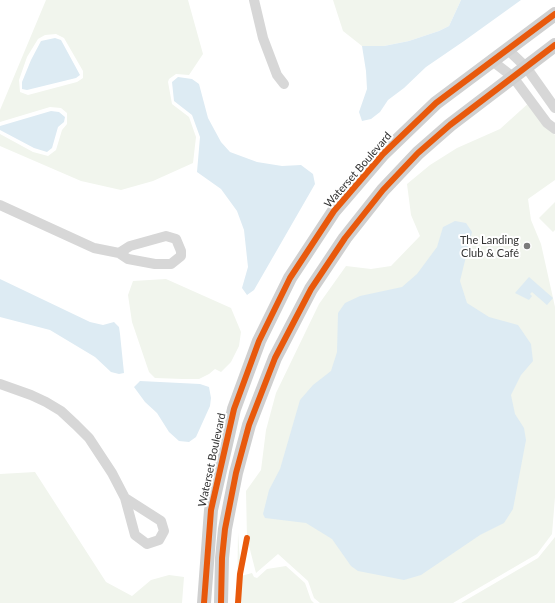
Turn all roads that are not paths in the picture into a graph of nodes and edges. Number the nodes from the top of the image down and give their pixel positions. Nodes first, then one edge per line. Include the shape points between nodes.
1 (254, 0) edge
2 (555, 14) edge
3 (555, 45) edge
4 (507, 49) junction
5 (491, 60) junction
6 (526, 67) junction
7 (513, 77) junction
8 (284, 84) dead end
9 (555, 108) edge
10 (555, 129) edge
11 (0, 205) edge
12 (119, 253) junction
13 (0, 384) edge
14 (125, 498) junction
15 (204, 603) edge
16 (221, 603) edge

1 - 8 street via 263,38
2 - 4 street, Waterset Boulevard
3 - 6 street
4 - 5 street, Waterset Boulevard
4 - 6 street
5 - 7 street
5 - 15 street, Waterset Boulevard via 436,103 383,154 334,211 290,278 259,341 234,409 211,510
6 - 7 street
6 - 9 street
7 - 10 street via 547,123
7 - 16 street via 450,125 418,153 383,190 345,238 292,322 261,392 236,473 224,536
11 - 12 street via 94,248
12 - 12 street via 128,259 164,264 177,260 181,251 176,239 166,236 130,246
13 - 14 street via 31,395 61,411 102,456
14 - 14 street via 135,536 147,544 160,540 164,531 161,520

